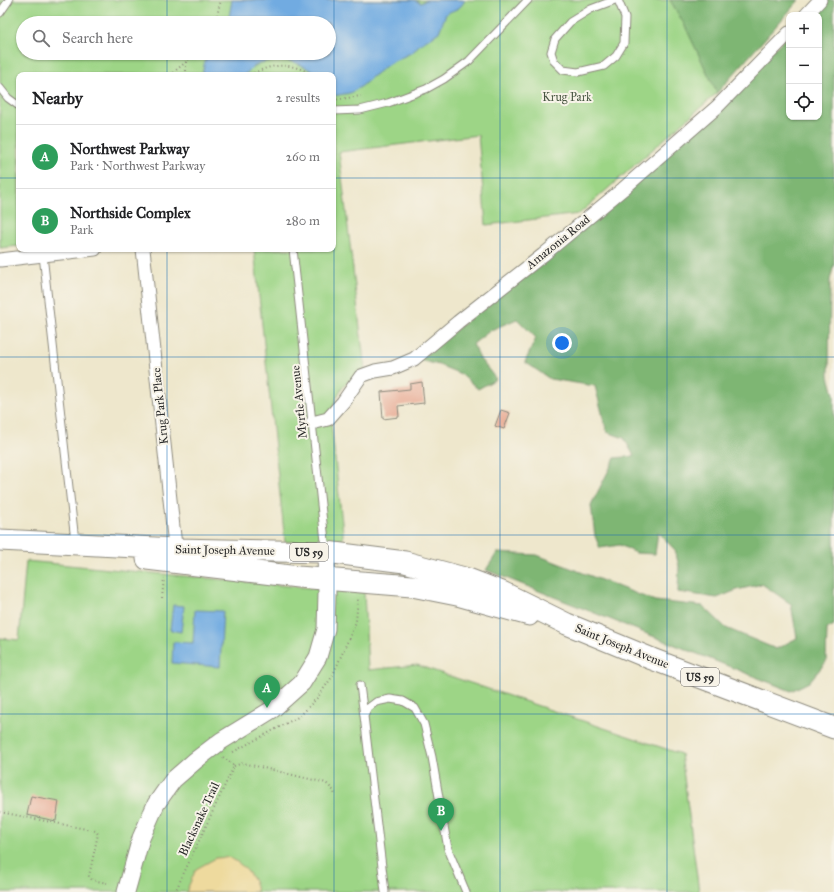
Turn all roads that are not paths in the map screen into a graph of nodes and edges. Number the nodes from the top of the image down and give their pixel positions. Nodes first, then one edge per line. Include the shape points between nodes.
1 (9, 0) edge
2 (528, 0) edge
3 (617, 0) edge
4 (820, 0) edge
5 (809, 12) edge
6 (0, 13) edge
7 (786, 36) edge
8 (0, 88) edge
9 (16, 104) edge
10 (336, 111) edge
11 (68, 252) edge
12 (143, 252) edge
13 (293, 252) edge
14 (42, 255) junction
15 (0, 260) edge
16 (312, 423) junction
17 (0, 540) edge
18 (39, 543) junction
19 (75, 544) junction
20 (326, 552) junction
21 (172, 563) junction
22 (327, 579) junction
23 (566, 624) junction
24 (360, 685) dead end
25 (364, 716) junction
26 (834, 728) edge
27 (126, 892) edge
28 (385, 892) edge
29 (466, 892) edge

1 - 6 lane
2 - 10 lane via 469,61 444,79 426,89 388,103 360,110
3 - 3 lane via 591,9 570,22 555,39 551,52 554,61 564,70 578,72 604,66 616,56 624,43 625,17
4 - 5 street
7 - 16 street, Amazonia Road via 717,107 543,255 414,359 393,368 361,376 328,419
8 - 9 lane
11 - 14 street
12 - 21 street, Krug Park Place
13 - 16 lane, Myrtle Avenue
14 - 15 street
14 - 19 lane
16 - 20 lane, Myrtle Avenue
17 - 18 main road, Saint Joseph Avenue / US 59
18 - 19 main road, Saint Joseph Avenue / US 59
18 - 21 main road, Saint Joseph Avenue / US 59
19 - 21 main road, Saint Joseph Avenue / US 59
20 - 21 main road, Saint Joseph Avenue / US 59
20 - 22 street
20 - 23 main road, Saint Joseph Avenue / US 59 via 405,562 468,579 502,592
21 - 22 main road, Saint Joseph Avenue / US 59
22 - 23 main road, Saint Joseph Avenue / US 59 via 419,588 456,595
22 - 27 street via 326,629 318,657 302,683 273,709 222,741 173,780 156,804 141,838
23 - 26 main road, Saint Joseph Avenue / US 59
24 - 25 lane
25 - 28 lane
25 - 29 lane via 368,708 376,702 390,699 403,701 415,708 424,724 432,758 448,849

